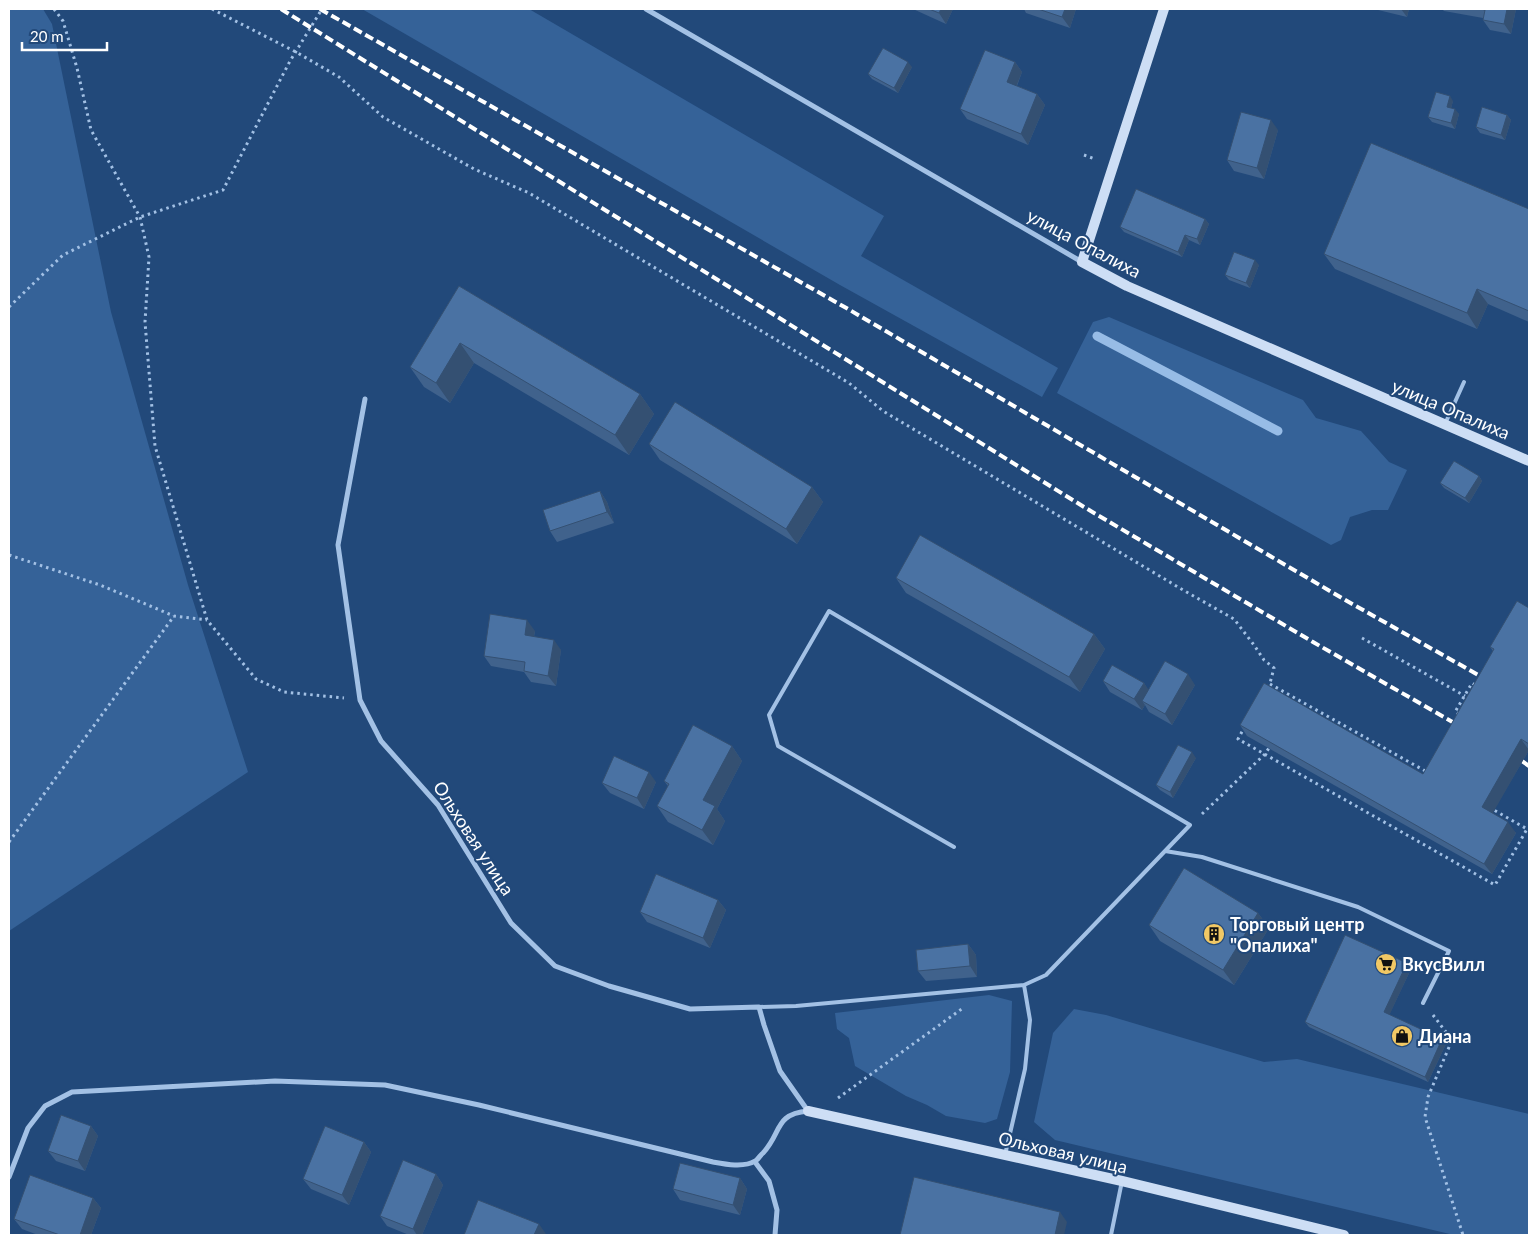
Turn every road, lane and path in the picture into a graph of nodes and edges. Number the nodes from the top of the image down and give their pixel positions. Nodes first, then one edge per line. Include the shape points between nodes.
1 (54, 9) edge
2 (212, 9) edge
3 (322, 9) edge
4 (646, 9) edge
5 (1164, 9) edge
6 (296, 52) junction
7 (140, 217) junction
8 (1082, 262) junction
9 (9, 307) edge
10 (1464, 382) dead end
11 (365, 398) dead end
12 (1445, 424) junction
13 (1529, 461) edge
14 (9, 555) edge
15 (174, 616) junction
16 (207, 620) junction
17 (1362, 638) dead end
18 (1270, 683) junction
19 (1484, 690) edge
20 (1266, 691) edge
21 (1465, 696) junction
22 (360, 700) junction
23 (1461, 715) edge
24 (1248, 723) edge
25 (1269, 748) edge
26 (1265, 754) junction
27 (1434, 776) edge
28 (1494, 810) dead end
29 (1190, 824) junction
30 (9, 842) edge
31 (954, 847) dead end
32 (1165, 851) junction
33 (1024, 986) junction
34 (988, 990) junction
35 (1423, 1003) joint
36 (759, 1007) junction
37 (813, 1112) junction
38 (1005, 1155) junction
39 (754, 1162) junction
40 (9, 1177) edge
41 (1122, 1181) junction
42 (775, 1235) edge
43 (1111, 1235) edge
44 (1344, 1235) edge
45 (1463, 1235) edge

1 - 7 path via 63,22 91,130
2 - 6 path
3 - 6 path
4 - 8 street, улица Опалиха
5 - 8 street
6 - 7 path via 223,190
6 - 18 path via 339,77 383,116 474,169 529,193 849,382 883,411 1234,619 1264,660 1274,668
7 - 9 path via 63,255
7 - 16 path via 148,257 145,322 155,446
8 - 12 street, улица Опалиха via 1127,286
10 - 12 lane
11 - 22 street, Ольховая улица via 338,545
12 - 13 street, улица Опалиха
14 - 15 path via 100,585
15 - 16 path
15 - 30 path
16 - 22 path via 256,679 284,692
17 - 21 path
18 - 20 path
18 - 27 path
19 - 21 path via 1472,683
21 - 23 path via 1455,712
22 - 36 street, Ольховая улица via 381,741 438,805 511,923 555,966 609,986 690,1009
24 - 26 path via 1238,739
25 - 26 path
26 - 28 path via 1495,885 1527,829
26 - 29 path
29 - 31 lane via 829,611 769,715 778,746
29 - 32 lane
32 - 33 lane via 1046,975
32 - 35 lane via 1202,858 1358,907 1449,951
33 - 34 lane
33 - 38 lane via 1030,1020 1025,1069
34 - 36 lane
34 - 37 path
35 - 45 path via 1452,1040 1428,1097 1426,1117
36 - 37 street via 780,1071
37 - 38 street, Ольховая улица
37 - 39 street, Ольховая улица via 794,1112 785,1118 770,1145
38 - 41 street, Ольховая улица
39 - 40 street via 739,1165 713,1162 385,1085 275,1081 72,1092 45,1106 28,1128
39 - 42 street via 769,1181 777,1210
41 - 43 lane
41 - 44 street, Ольховая улица

